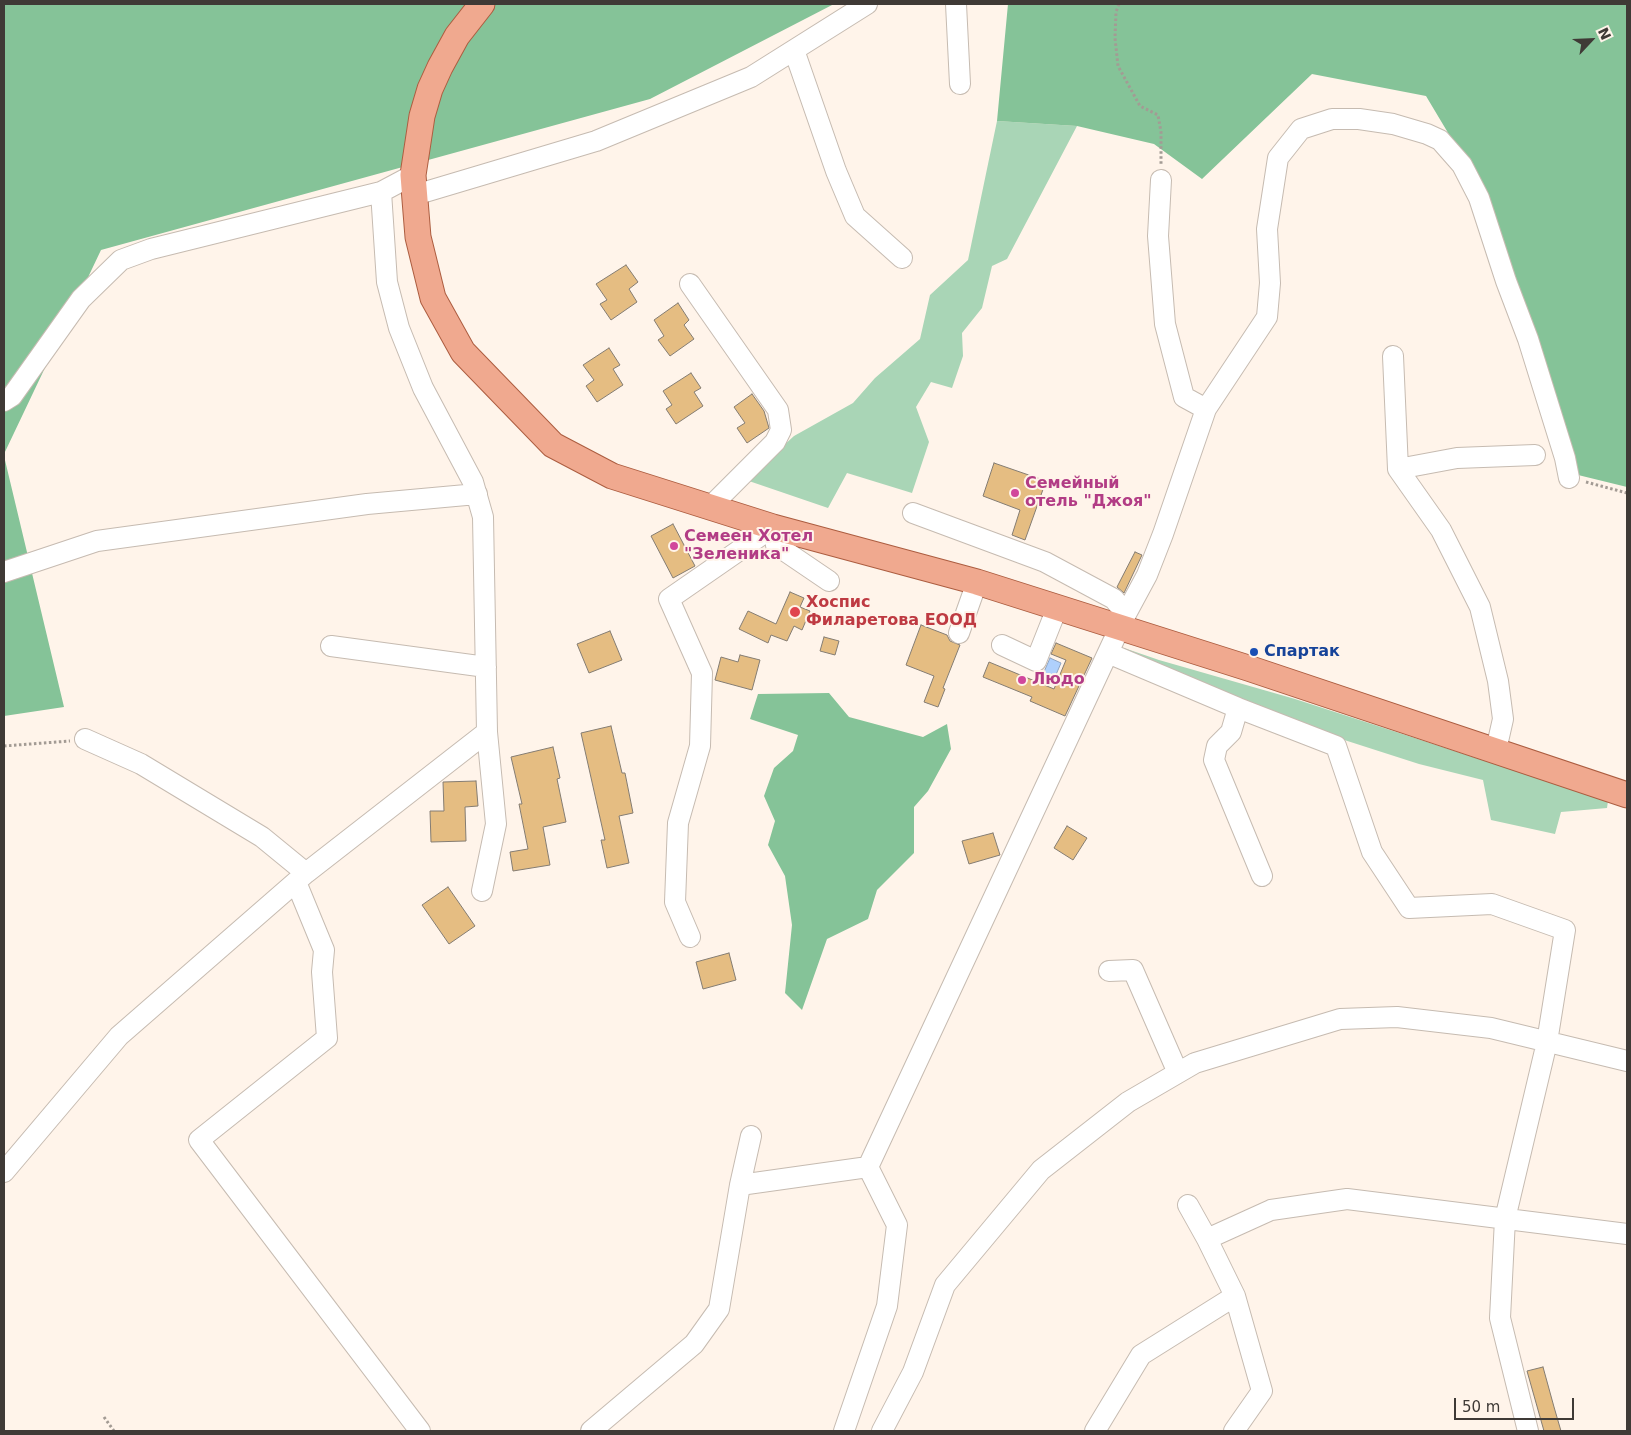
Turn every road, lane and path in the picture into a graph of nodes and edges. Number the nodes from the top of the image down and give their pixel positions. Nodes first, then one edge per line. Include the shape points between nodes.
1 (482, 4) edge
2 (867, 4) edge
3 (956, 4) edge
4 (1119, 4) edge
5 (794, 50) junction
6 (960, 84) dead end
7 (1161, 180) joint
8 (414, 185) junction
9 (381, 192) junction
10 (902, 258) dead end
11 (690, 284) dead end
12 (1393, 356) dead end
13 (4, 401) edge
14 (1206, 408) junction
15 (1535, 456) dead end
16 (1398, 469) junction
17 (1569, 478) dead end
18 (477, 494) junction
19 (710, 507) junction
20 (913, 512) dead end
21 (773, 527) junction
22 (4, 572) edge
23 (829, 581) dead end
24 (977, 582) junction
25 (1057, 608) junction
26 (1123, 620) junction
27 (959, 633) dead end
28 (1002, 645) dead end
29 (330, 646) dead end
30 (1108, 653) junction
31 (486, 667) junction
32 (1238, 708) junction
33 (487, 732) junction
34 (86, 739) joint
35 (4, 746) edge
36 (1496, 750) junction
37 (1627, 795) edge
38 (1262, 876) dead end
39 (301, 877) junction
40 (482, 891) dead end
41 (690, 937) dead end
42 (1108, 971) dead end
43 (1547, 1042) junction
44 (1627, 1061) edge
45 (1178, 1073) junction
46 (751, 1136) dead end
47 (868, 1167) junction
48 (4, 1172) edge
49 (740, 1185) junction
50 (1188, 1205) dead end
51 (1505, 1219) junction
52 (1627, 1234) edge
53 (1207, 1239) junction
54 (1235, 1296) junction
55 (104, 1417) dead end
56 (114, 1431) edge
57 (420, 1431) edge
58 (591, 1431) edge
59 (844, 1431) edge
60 (882, 1431) edge
61 (1095, 1431) edge
62 (1234, 1431) edge
63 (1528, 1431) edge

1 - 8 main road via 457,36 430,89 422,116
2 - 5 street
3 - 6 street
4 - 7 path via 1115,38 1118,66 1140,106 1158,115
5 - 8 street via 750,77 596,142
5 - 10 street via 855,216
7 - 14 street via 1158,236 1165,324 1184,396
8 - 9 street
8 - 19 main road via 418,237 433,298 463,352 553,445 612,476
9 - 13 street via 151,249 121,260 82,299 12,396
9 - 18 street via 387,282 399,328 423,388 474,482
11 - 19 street via 778,410 781,430 776,442
12 - 16 street
14 - 17 street via 1267,317 1270,282 1267,229 1278,158 1302,129 1332,120 1393,124 1440,140 1462,166 1479,198 1544,389
14 - 26 street via 1147,575
15 - 16 street via 1457,458
16 - 36 street via 1441,530 1480,607 1504,719
18 - 22 street via 367,504 98,541
18 - 31 street via 483,517
19 - 21 main road
20 - 26 street via 1045,562 1114,599
21 - 23 street via 776,544
21 - 24 main road
21 - 41 street via 669,599 702,673 700,746 678,823 675,902
24 - 25 main road
24 - 27 street
25 - 26 main road
25 - 28 street via 1036,660
26 - 30 street
26 - 36 main road
29 - 31 street
30 - 32 street
30 - 47 street
31 - 33 street
32 - 38 street via 1231,732 1217,746 1214,760
32 - 43 street via 1336,746 1372,852 1409,908 1492,904 1565,930
33 - 39 street
33 - 40 street via 496,824
34 - 35 path
34 - 39 street via 141,764 254,832
36 - 37 main road
39 - 48 street via 119,1036
39 - 57 street via 324,950 322,972 327,1038 199,1140
42 - 45 street via 1133,970
43 - 44 street
43 - 45 street via 1491,1028 1397,1017 1340,1019 1195,1063
43 - 51 street
45 - 60 street via 1128,1102 1041,1170 945,1285 913,1372
46 - 49 street
47 - 49 street
47 - 59 street via 897,1225 887,1306
49 - 58 street via 719,1309 694,1344
50 - 53 street
51 - 52 street
51 - 53 street via 1347,1200 1271,1210
51 - 63 street via 1500,1318
53 - 54 street
54 - 61 street via 1141,1355
54 - 62 street via 1262,1390
55 - 56 path

